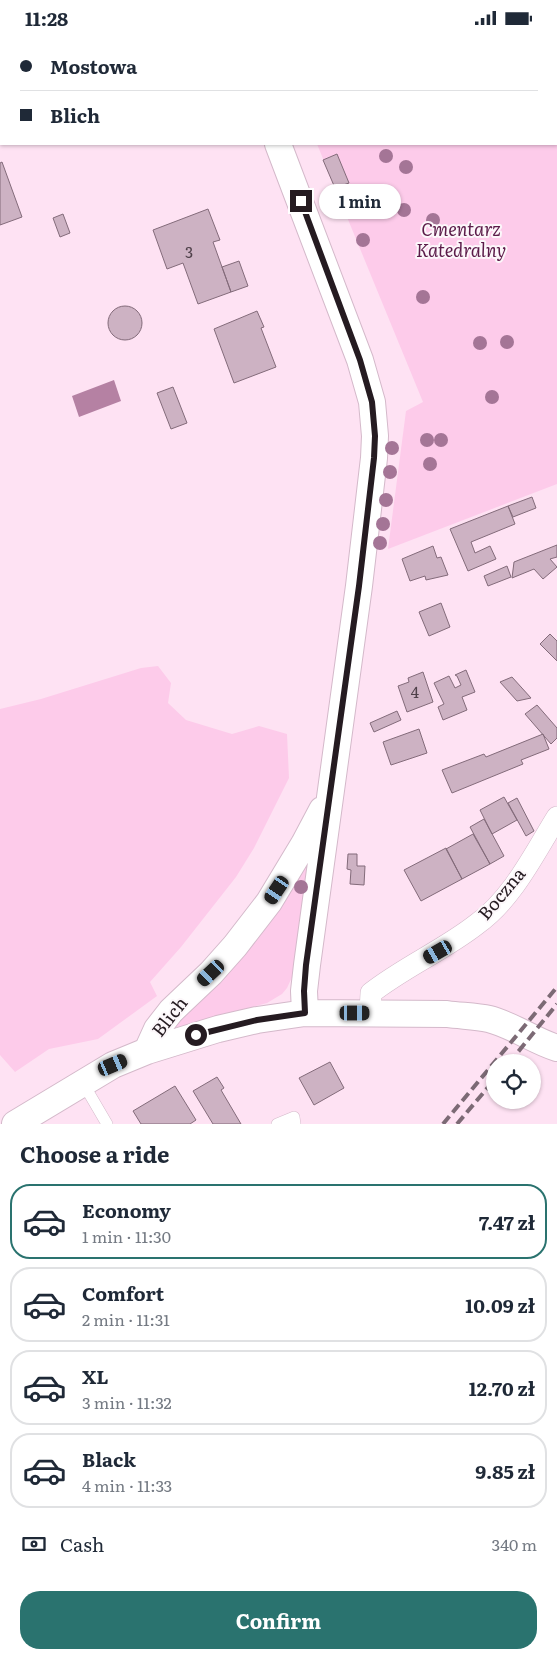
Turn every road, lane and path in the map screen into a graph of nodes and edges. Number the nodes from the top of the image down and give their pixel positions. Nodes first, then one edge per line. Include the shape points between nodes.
1 (278, 145) edge
2 (557, 817) edge
3 (314, 846) junction
4 (305, 1013) junction
5 (370, 1013) junction
6 (557, 1049) edge
7 (148, 1051) junction
8 (83, 1083) junction
9 (15, 1124) edge
10 (107, 1124) edge
11 (277, 1124) edge
12 (295, 1124) edge

1 - 3 street, Blich via 360,360 374,415 374,458 331,791
2 - 5 street, Boczna via 518,880 497,906 446,946 371,993
3 - 4 street, Blich
3 - 7 street, Blich via 252,926 211,973 171,1011 157,1029
4 - 5 street
4 - 7 street via 241,1023
5 - 6 street via 490,1019
7 - 8 street via 113,1065
8 - 9 street
8 - 10 lane
11 - 12 lane via 294,1117

